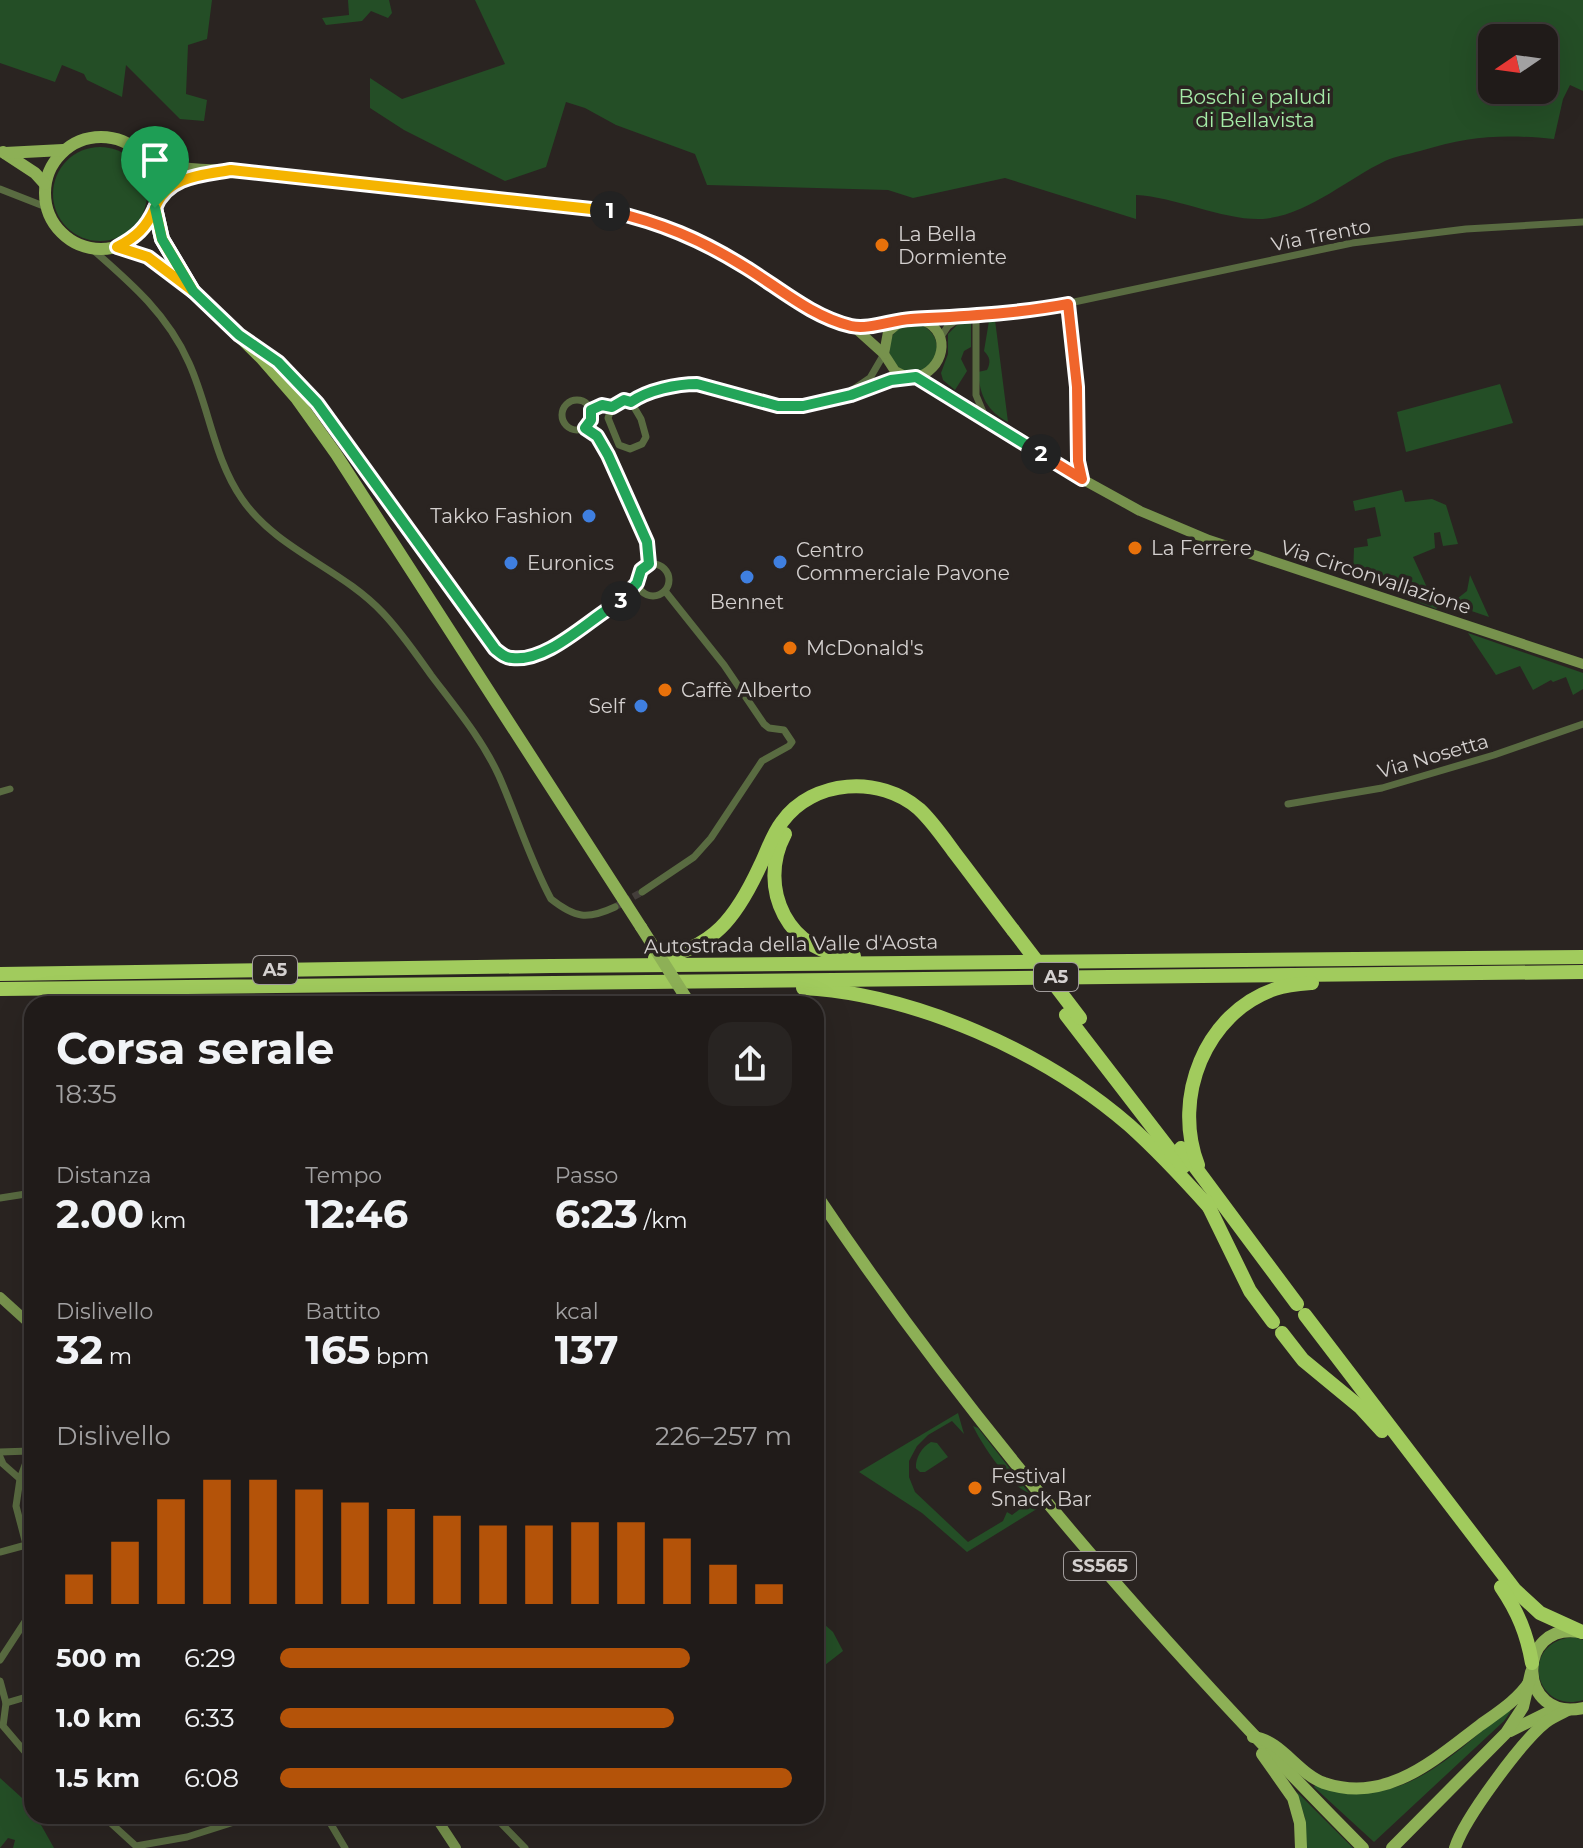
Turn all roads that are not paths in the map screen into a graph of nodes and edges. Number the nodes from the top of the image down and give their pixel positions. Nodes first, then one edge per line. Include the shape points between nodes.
1 (63, 150) junction
2 (3, 152) edge
3 (141, 155) junction
4 (231, 170) junction
5 (45, 184) junction
6 (0, 189) edge
7 (155, 206) junction
8 (46, 207) junction
9 (1583, 222) edge
10 (117, 247) junction
11 (92, 249) junction
12 (193, 291) junction
13 (1068, 304) junction
14 (976, 316) junction
15 (961, 317) junction
16 (907, 319) junction
17 (922, 320) junction
18 (854, 327) junction
19 (239, 335) junction
20 (940, 338) junction
21 (884, 354) junction
22 (936, 366) junction
23 (911, 377) junction
24 (839, 397) junction
25 (953, 399) junction
26 (631, 402) junction
27 (612, 407) junction
28 (591, 410) junction
29 (987, 421) junction
30 (585, 428) junction
31 (1082, 479) junction
32 (649, 564) junction
33 (637, 583) junction
34 (665, 591) junction
35 (1583, 664) edge
36 (1583, 724) edge
37 (10, 789) dead end
38 (0, 792) edge
39 (1288, 804) dead end
40 (642, 892) tunnel mouth
41 (615, 907) tunnel mouth
42 (1007, 929) junction
43 (1583, 957) edge
44 (946, 962) junction
45 (551, 966) junction
46 (1583, 972) edge
47 (1396, 973) junction
48 (0, 974) edge
49 (716, 981) junction
50 (0, 989) edge
51 (685, 996) edge
52 (1073, 1016) junction
53 (1203, 1176) junction
54 (24, 1194) edge
55 (0, 1198) edge
56 (824, 1206) edge
57 (1210, 1208) junction
58 (0, 1297) edge
59 (24, 1319) edge
60 (24, 1450) edge
61 (0, 1455) edge
62 (24, 1469) edge
63 (24, 1477) edge
64 (21, 1478) junction
65 (24, 1537) edge
66 (24, 1546) edge
67 (0, 1552) edge
68 (24, 1623) edge
69 (1582, 1632) edge
70 (0, 1660) edge
71 (1531, 1672) junction
72 (0, 1681) edge
73 (24, 1699) edge
74 (6, 1703) junction
75 (1583, 1708) edge
76 (1563, 1709) junction
77 (2, 1729) edge
78 (1506, 1733) junction
79 (1253, 1737) junction
80 (24, 1752) edge
81 (112, 1824) edge
82 (228, 1824) edge
83 (331, 1824) edge
84 (440, 1824) edge
85 (502, 1824) edge
86 (1396, 1843) edge
87 (136, 1846) edge
88 (345, 1848) edge
89 (456, 1848) edge
90 (525, 1848) edge
91 (1301, 1848) edge
92 (1363, 1848) edge
93 (1455, 1848) edge

1 - 2 main road
1 - 3 main road via 87,138 108,137
1 - 5 main road
2 - 5 main road
3 - 4 main road via 174,167
3 - 7 main road via 151,168
4 - 7 main road via 177,182
4 - 18 main road, Via Circonvallazione via 571,205 656,222 702,241 805,305
5 - 8 main road
6 - 8 street
7 - 10 main road via 136,237
7 - 12 main road via 162,239
8 - 11 main road via 58,230
9 - 13 street, Via Trento via 1352,243
10 - 11 main road
10 - 12 main road via 148,257
11 - 41 street via 169,325 190,364 227,473 241,498 260,522 385,615 476,735 551,899 582,916
12 - 19 main road
13 - 14 street, Via Trento
13 - 31 street
14 - 15 street, Via Trento
14 - 29 street via 976,395
15 - 17 street, Via Trento
15 - 20 street
16 - 17 main road
16 - 18 main road
16 - 21 main road via 888,332
17 - 20 main road
18 - 21 main road, Via Circonvallazione
19 - 33 street via 278,362 317,403 474,621 507,657 527,657 553,647 622,600
19 - 51 main road, bridge via 296,398 336,454
20 - 22 main road
21 - 23 main road, Via Circonvallazione via 895,371
21 - 24 street via 862,386
22 - 23 main road
22 - 25 main road, Via Circonvallazione via 940,384
23 - 24 street
23 - 25 main road, Via Circonvallazione
24 - 26 street via 778,406 685,384
25 - 29 main road, Via Circonvallazione
26 - 27 street
26 - 27 street via 646,437 630,449 619,445 608,418
27 - 28 street
28 - 30 street
28 - 30 street via 576,400 562,412 570,429
29 - 31 main road, Via Circonvallazione
30 - 32 street via 608,455 647,542
31 - 35 main road, Via Circonvallazione via 1209,540
32 - 33 street
32 - 34 street via 667,573
33 - 34 street via 646,595
34 - 40 street via 764,724 784,730 792,742 762,761 694,857
36 - 39 street, Via Nosetta via 1382,788
37 - 38 street
42 - 44 highway via 919,819 898,804 849,794 816,805 798,818 780,845 773,883 785,920 801,938 846,956
42 - 45 highway via 922,812 893,793 852,786 819,794 788,816 742,903 706,940 671,956
42 - 52 highway, bridge
43 - 44 highway, Autostrada della Valle d'Aosta / A5
44 - 45 highway, Autostrada della Valle d'Aosta / A5
45 - 48 highway, Autostrada della Valle d'Aosta / A5
46 - 47 highway, Autostrada della Valle d'Aosta / A5
47 - 49 highway, Autostrada della Valle d'Aosta / A5
47 - 53 highway via 1274,989 1223,1025 1201,1058 1189,1099 1190,1140
49 - 50 highway, Autostrada della Valle d'Aosta / A5
49 - 57 highway via 825,990 879,1001 990,1039 1075,1085 1127,1124
52 - 53 highway
52 - 57 highway
53 - 69 highway via 1515,1590 1540,1613
54 - 55 street
56 - 79 main road, SS565 via 956,1390 1070,1531
57 - 71 highway via 1250,1291 1277,1328 1303,1360 1371,1418 1477,1552 1519,1615
58 - 59 main road
60 - 61 street
61 - 64 street
62 - 64 street
63 - 64 street
64 - 65 street via 16,1506
66 - 67 street
68 - 70 street
69 - 71 main road via 1563,1631 1546,1639 1534,1654
71 - 76 main road via 1538,1693
71 - 78 main road via 1523,1707
71 - 79 main road via 1505,1706 1418,1773 1387,1785 1357,1789 1325,1783 1300,1770 1267,1738
72 - 74 street
73 - 74 street
74 - 77 street
75 - 76 main road
76 - 78 main road
76 - 93 main road via 1531,1738 1468,1820
77 - 80 street
78 - 86 main road
79 - 91 main road via 1293,1798
79 - 92 main road, SS565
81 - 87 street
82 - 87 street
83 - 88 street
84 - 89 main road
85 - 90 street

